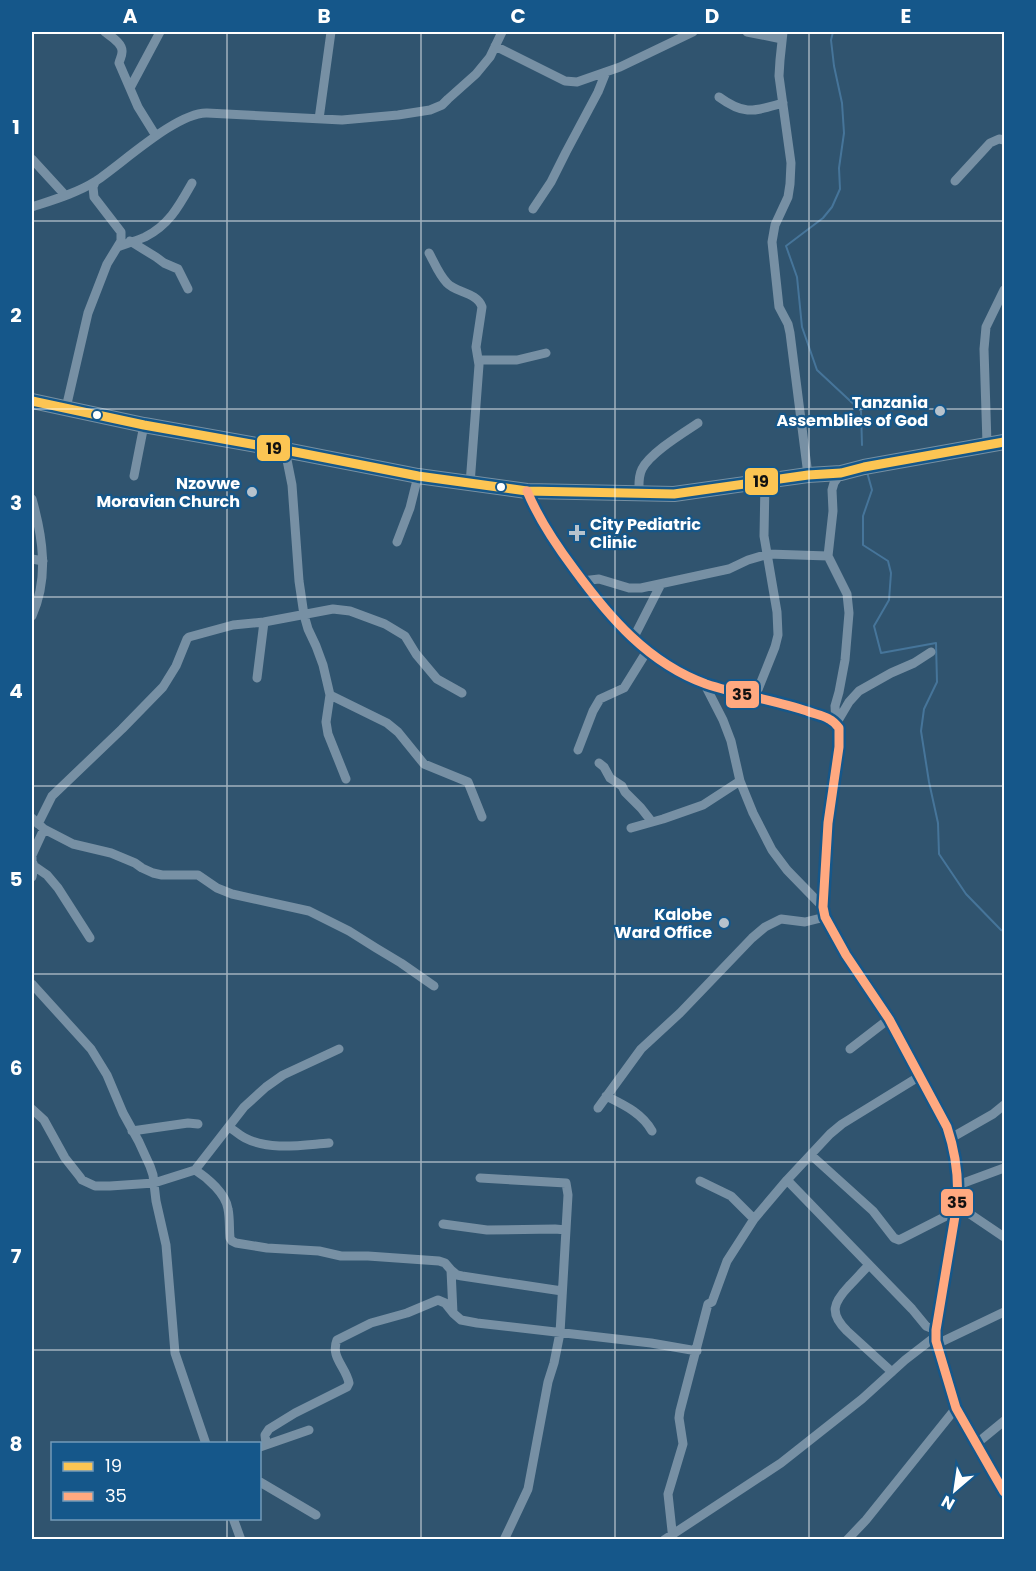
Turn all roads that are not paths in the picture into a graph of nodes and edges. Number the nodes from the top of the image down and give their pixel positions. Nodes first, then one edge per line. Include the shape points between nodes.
1 (105, 32) edge
2 (160, 32) edge
3 (331, 32) edge
4 (502, 32) edge
5 (693, 32) edge
6 (747, 32) edge
7 (783, 35) edge
8 (495, 46) junction
9 (513, 55) junction
10 (490, 57) junction
11 (606, 72) junction
12 (130, 88) junction
13 (719, 97) dead end
14 (783, 103) junction
15 (319, 119) junction
16 (156, 136) junction
17 (1005, 140) edge
18 (32, 159) edge
19 (955, 181) dead end
20 (94, 182) junction
21 (192, 183) dead end
22 (65, 195) junction
23 (32, 207) edge
24 (533, 209) dead end
25 (130, 241) junction
26 (118, 247) junction
27 (429, 253) dead end
28 (188, 289) dead end
29 (1005, 290) edge
30 (546, 353) dead end
31 (479, 360) junction
32 (32, 401) edge
33 (66, 408) junction
34 (698, 423) dead end
35 (144, 425) junction
36 (1005, 442) edge
37 (987, 444) junction
38 (285, 450) junction
39 (841, 473) junction
40 (808, 475) junction
41 (134, 476) dead end
42 (418, 476) junction
43 (765, 482) junction
44 (470, 483) junction
45 (528, 491) junction
46 (639, 493) junction
47 (32, 499) edge
48 (397, 542) dead end
49 (768, 554) junction
50 (828, 556) junction
51 (32, 559) edge
52 (44, 561) junction
53 (582, 581) junction
54 (661, 584) junction
55 (35, 602) edge
56 (304, 615) junction
57 (32, 616) edge
58 (264, 622) junction
59 (633, 639) junction
60 (647, 651) junction
61 (931, 652) dead end
62 (257, 678) dead end
63 (704, 683) junction
64 (462, 693) dead end
65 (330, 695) junction
66 (755, 697) junction
67 (836, 724) junction
68 (578, 750) dead end
69 (599, 763) dead end
70 (346, 778) dead end
71 (741, 781) junction
72 (482, 817) dead end
73 (652, 822) junction
74 (38, 824) edge
75 (631, 828) dead end
76 (34, 866) junction
77 (32, 877) edge
78 (823, 907) junction
79 (825, 917) junction
80 (90, 938) dead end
81 (32, 984) edge
82 (434, 986) dead end
83 (889, 1019) junction
84 (339, 1048) dead end
85 (850, 1049) dead end
86 (920, 1076) junction
87 (606, 1096) junction
88 (1005, 1105) edge
89 (598, 1108) dead end
90 (32, 1109) edge
91 (198, 1124) dead end
92 (229, 1126) junction
93 (132, 1131) junction
94 (652, 1131) dead end
95 (951, 1138) junction
96 (329, 1143) dead end
97 (811, 1155) junction
98 (1005, 1168) edge
99 (195, 1170) junction
100 (480, 1178) dead end
101 (787, 1180) junction
102 (700, 1181) dead end
103 (154, 1183) junction
104 (958, 1185) junction
105 (956, 1207) junction
106 (754, 1219) junction
107 (443, 1224) dead end
108 (566, 1230) junction
109 (1005, 1237) edge
110 (869, 1265) junction
111 (451, 1270) junction
112 (562, 1291) junction
113 (1005, 1312) edge
114 (453, 1314) junction
115 (560, 1333) junction
116 (936, 1337) junction
117 (697, 1352) junction
118 (892, 1372) junction
119 (957, 1408) junction
120 (1005, 1421) edge
121 (309, 1430) dead end
122 (206, 1442) edge
123 (976, 1444) junction
124 (263, 1446) edge
125 (261, 1483) edge
126 (1003, 1487) edge
127 (316, 1515) dead end
128 (234, 1520) edge
129 (670, 1538) edge
130 (241, 1539) edge
131 (504, 1539) edge
132 (847, 1539) edge

1 - 12 street via 122,48 119,63
2 - 12 street
3 - 15 street
4 - 8 street
5 - 11 street
6 - 7 street
7 - 14 street via 779,76
8 - 9 street
8 - 10 street
9 - 10 street
9 - 11 street via 570,83
10 - 15 street via 448,99 430,110
11 - 24 street via 551,182
12 - 16 street
13 - 14 street via 746,111
14 - 40 street via 790,184 772,242 780,307 790,333
15 - 16 street via 201,113
16 - 20 street
17 - 19 street via 990,143
18 - 22 street
20 - 22 street
20 - 26 street via 94,197 121,232
21 - 25 street via 166,223
22 - 23 street
25 - 26 street
25 - 28 street via 178,269
26 - 33 street via 88,313
27 - 31 street via 450,286 480,302 476,347
29 - 37 street via 986,327
30 - 31 street via 518,360
31 - 44 street
32 - 33 highway
33 - 35 highway
34 - 46 street via 647,462 639,476
35 - 38 highway
35 - 41 street
36 - 37 highway
37 - 39 highway
38 - 42 highway
38 - 56 street
39 - 40 highway
39 - 50 street via 832,490
40 - 43 highway
42 - 44 highway
42 - 48 street
43 - 46 highway via 674,494
43 - 49 street via 764,536
44 - 45 highway
45 - 46 highway
45 - 53 street via 536,511
47 - 52 street
49 - 50 street
49 - 54 street via 729,569
49 - 66 street via 778,635
50 - 67 street via 847,594 849,613 845,660 835,706
51 - 52 street
52 - 55 street
53 - 54 street via 599,579 629,588
53 - 59 street
54 - 59 street
55 - 57 street
56 - 58 street
56 - 64 street via 340,609 385,624 405,636 437,679
56 - 65 street
58 - 62 street
58 - 74 street via 233,625 189,637 163,687 52,796
59 - 60 street
60 - 63 street
60 - 68 street via 624,688 600,699
61 - 67 street via 860,692
63 - 66 street
63 - 71 street via 731,741
65 - 70 street via 327,729
65 - 72 street via 387,723 424,764 468,782
66 - 67 street
67 - 78 street via 839,733
69 - 73 street
71 - 73 street via 703,805
71 - 78 street via 779,861
73 - 75 street
74 - 76 street via 32,855
74 - 82 street via 73,844 111,853 153,873 198,875 232,894 309,911 349,931
76 - 77 street
76 - 80 street via 58,888
78 - 79 street
79 - 83 street
79 - 87 street via 805,921 781,919 765,927 641,1049
81 - 93 street via 91,1049
83 - 85 street
83 - 86 street
84 - 92 street via 266,1087
86 - 95 street
86 - 97 street via 842,1124
87 - 89 street
87 - 94 street via 636,1112
88 - 95 street
90 - 103 street via 44,1120 82,1180 95,1186
91 - 93 street
92 - 96 street via 243,1137 267,1145
92 - 99 street
93 - 103 street
95 - 104 street
97 - 101 street
97 - 105 street via 899,1240
98 - 104 street
99 - 103 street
99 - 111 street via 206,1176 223,1198 228,1208 230,1238 236,1243 341,1256 439,1261
100 - 108 street via 566,1184
101 - 106 street
101 - 110 street
102 - 106 street via 731,1196
103 - 122 street via 166,1245 175,1353
104 - 105 street
105 - 109 street
105 - 116 street
106 - 117 street via 727,1261 708,1304
107 - 108 street via 487,1230
108 - 112 street
110 - 116 street
110 - 118 street via 839,1298 835,1314 841,1325
111 - 112 street via 462,1276
111 - 114 street
112 - 115 street
113 - 116 street
114 - 115 street via 461,1320
114 - 124 street via 438,1300 371,1323 337,1340 334,1353 348,1377 347,1387 269,1429
115 - 117 street
115 - 131 street via 528,1490
116 - 118 street
116 - 119 street
117 - 129 street via 680,1411 683,1444 668,1494
118 - 129 street via 781,1462
119 - 123 street
119 - 132 street
120 - 123 street
121 - 124 street
123 - 126 street
125 - 127 street
128 - 130 street

